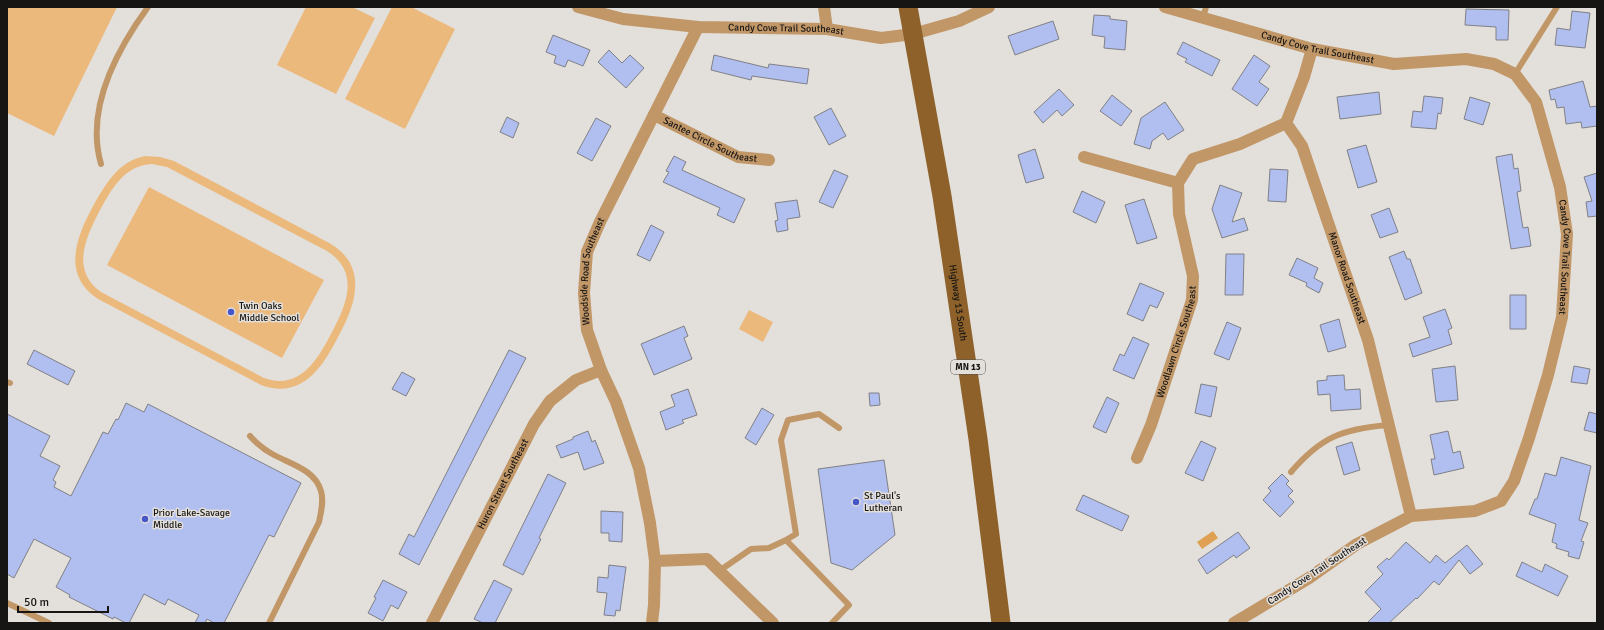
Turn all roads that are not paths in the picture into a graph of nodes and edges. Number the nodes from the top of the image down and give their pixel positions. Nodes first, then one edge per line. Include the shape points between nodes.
1 (148, 7) edge
2 (578, 7) edge
3 (824, 7) edge
4 (908, 7) edge
5 (989, 7) edge
6 (1165, 7) edge
7 (1558, 7) edge
8 (1204, 12) edge
9 (698, 27) junction
10 (827, 29) junction
11 (913, 34) junction
12 (1312, 49) junction
13 (1515, 74) junction
14 (654, 115) junction
15 (1286, 123) junction
16 (1084, 156) dead end
17 (769, 160) dead end
18 (101, 164) dead end
19 (1178, 183) junction
20 (601, 370) junction
21 (1388, 425) junction
22 (839, 428) dead end
23 (250, 436) dead end
24 (1137, 458) dead end
25 (1291, 472) dead end
26 (1411, 516) junction
27 (786, 540) junction
28 (655, 561) junction
29 (719, 570) junction
30 (7, 603) edge
31 (48, 623) edge
32 (269, 623) edge
33 (432, 623) edge
34 (652, 623) edge
35 (773, 623) edge
36 (832, 623) edge
37 (1001, 623) edge
38 (1234, 623) edge

1 - 18 lane via 126,39 104,90 97,125 97,148
2 - 9 street, Candy Cove Trail Southeast via 623,19
3 - 10 street
4 - 11 main road, Highway 13 South / MN 13
5 - 11 street, Candy Cove Trail Southeast via 960,21
6 - 8 street, Candy Cove Trail Southeast
7 - 13 lane
8 - 12 street, Candy Cove Trail Southeast
9 - 10 street, Candy Cove Trail Southeast
9 - 14 street, Woodside Road Southeast
10 - 11 street, Candy Cove Trail Southeast via 881,38
11 - 37 main road, Highway 13 South / MN 13 via 942,196 978,439
12 - 13 street, Candy Cove Trail Southeast via 1394,64 1466,59 1494,64
12 - 15 street
13 - 26 street, Candy Cove Trail Southeast via 1536,102 1560,187 1567,234 1562,317 1529,438 1514,481 1501,501 1475,511
14 - 17 street, Santee Circle Southeast via 738,157
14 - 20 street, Woodside Road Southeast via 587,252 584,293 587,330
15 - 19 street via 1240,144 1193,159
15 - 21 street, Manor Road Southeast via 1302,146 1368,340
16 - 19 street
19 - 24 street, Woodlawn Circle Southeast via 1179,214 1193,276 1192,300 1151,425
20 - 28 street, Woodside Road Southeast via 616,402 639,468
20 - 33 street, Huron Street Southeast via 576,380 550,401 534,424
21 - 25 lane via 1364,427 1336,435 1305,455
21 - 26 street, Manor Road Southeast
22 - 27 lane via 819,414 788,420 781,440 796,534
23 - 32 lane via 273,454 307,471 321,492 319,522
26 - 38 street, Candy Cove Trail Southeast via 1357,544 1309,578
27 - 29 lane via 769,548 751,549
27 - 36 lane via 849,605
28 - 29 street via 707,559
28 - 34 street, Woodside Road Southeast
29 - 35 street
30 - 31 lane

